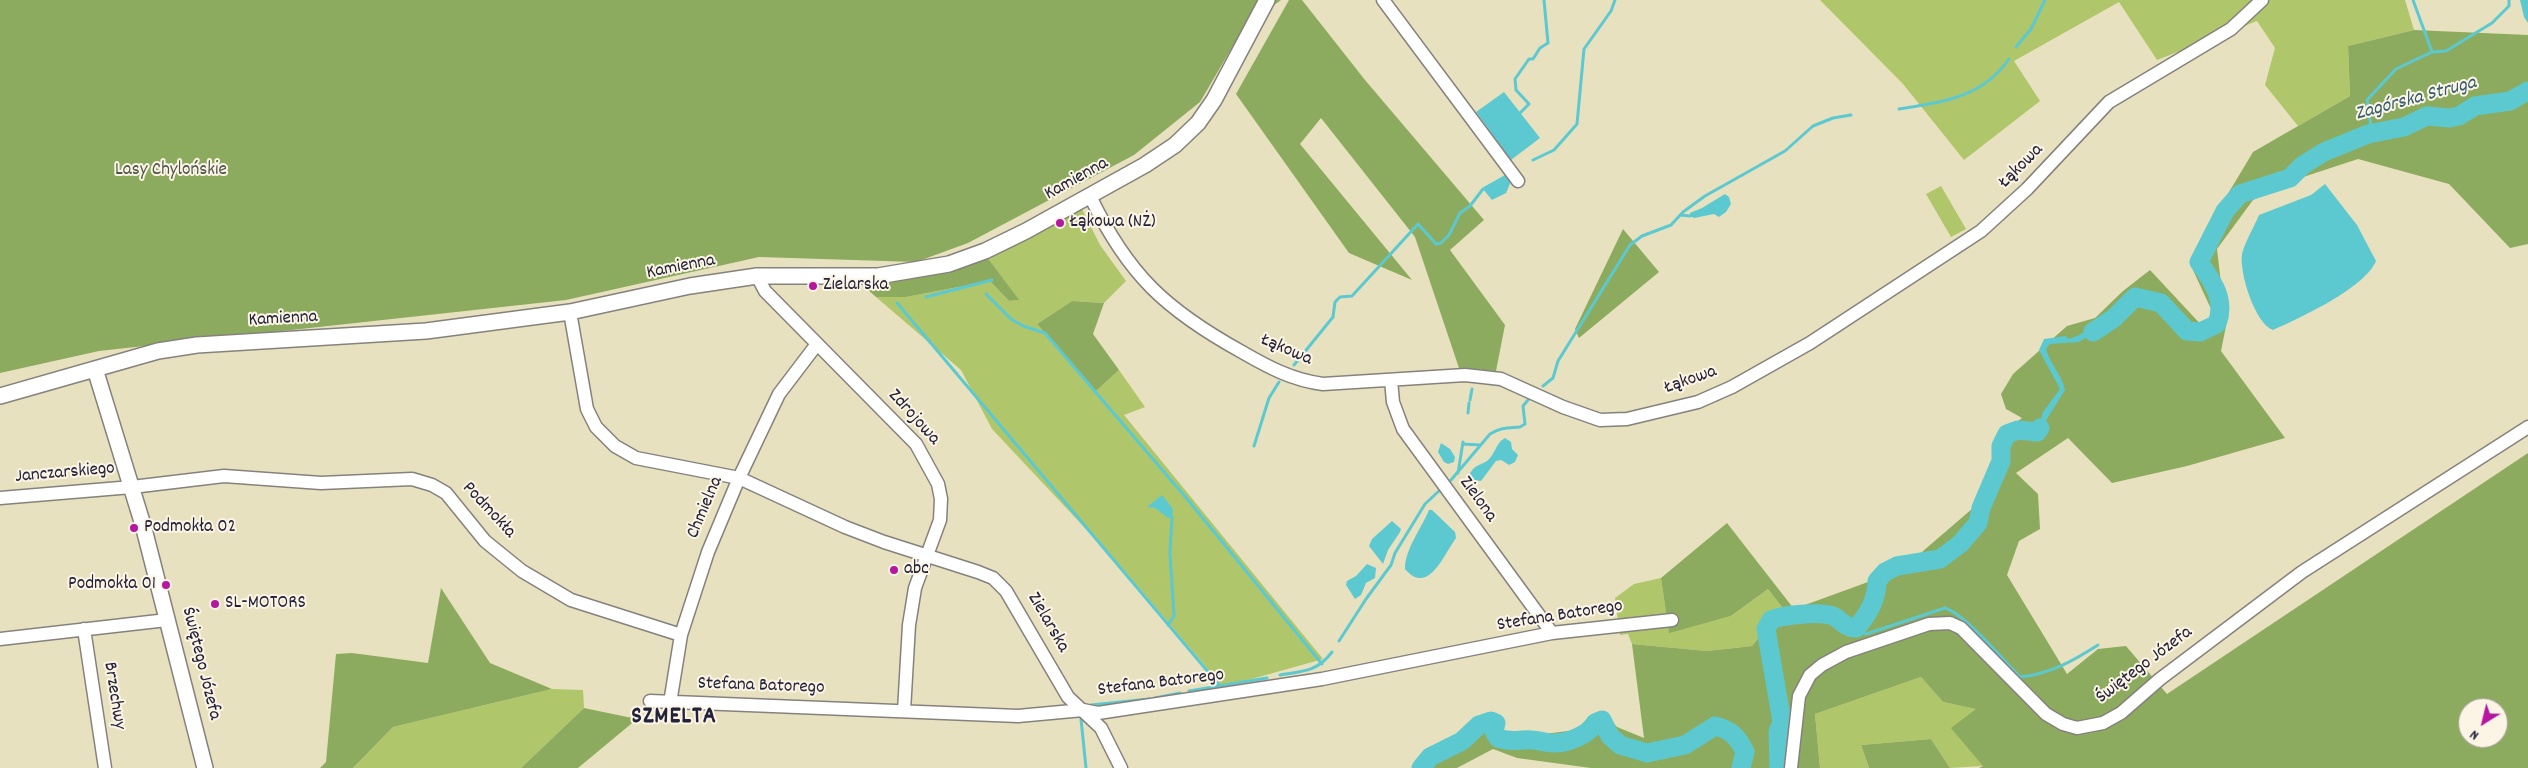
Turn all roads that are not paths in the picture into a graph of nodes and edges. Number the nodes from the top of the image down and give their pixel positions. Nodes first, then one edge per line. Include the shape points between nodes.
1 (1267, 0) edge
2 (1382, 0) edge
3 (2262, 0) edge
4 (1518, 181) dead end
5 (1090, 196) junction
6 (757, 276) junction
7 (570, 312) junction
8 (817, 344) junction
9 (95, 369) junction
10 (1391, 380) junction
11 (0, 396) edge
12 (2528, 427) edge
13 (739, 478) junction
14 (132, 488) junction
15 (0, 498) edge
16 (926, 556) junction
17 (168, 620) junction
18 (1672, 620) dead end
19 (84, 629) junction
20 (1552, 633) junction
21 (681, 635) junction
22 (0, 639) edge
23 (650, 701) dead end
24 (670, 703) junction
25 (1083, 710) junction
26 (904, 711) junction
27 (105, 768) edge
28 (205, 768) edge
29 (1121, 768) edge
30 (1791, 768) edge

1 - 5 street, Kamienna via 1214,100 1198,123 1175,145
2 - 4 street
3 - 10 street, Łąkowa via 2231,29 2109,102 2027,190 1981,232 1810,343 1732,387 1698,402 1627,419 1600,420 1501,379 1465,374
5 - 6 street, Kamienna via 985,251 931,269 878,276
5 - 10 street, Łąkowa via 1105,226 1137,273 1164,302 1229,345 1300,382 1323,384
6 - 7 street, Kamienna via 690,286
6 - 8 street, Zdrojowa via 765,291
7 - 9 street, Kamienna via 426,331 197,345 158,351
7 - 13 street, Zielarska via 587,409 596,427 615,446 636,458
8 - 13 street, Chmielna via 778,394
8 - 16 street, Zdrojowa via 916,444 928,463 941,499 940,520
9 - 11 street, Kamienna
9 - 14 street, Świętego Józefa
10 - 20 street, Zielona via 1393,402 1403,428
12 - 30 street, Świętego Józefa via 2302,572 2160,679 2137,701 2103,723 2083,728 2063,724 2046,714 1961,628 1950,623 1929,624 1846,652 1810,675 1799,696
13 - 16 street, Zielarska via 845,527
13 - 21 street, Chmielna via 708,552
14 - 15 street, Janczarskiego
14 - 17 street, Świętego Józefa
14 - 21 street, Podmokła via 224,476 320,483 412,479 446,493 485,541 522,571 571,600
16 - 25 street, Zielarska via 993,578 1006,591 1068,696
16 - 26 street, Zdrojowa via 915,588 909,625
17 - 19 street
17 - 28 street, Świętego Józefa
18 - 20 street, Stefana Batorego
19 - 22 street
19 - 27 street, Brzechwy
20 - 25 street, Stefana Batorego via 1383,668 1198,700 1098,713
21 - 24 street, Chmielna
23 - 24 street, Stefana Batorego
24 - 26 street, Stefana Batorego
25 - 26 street, Stefana Batorego via 1018,716
25 - 29 street, Zielarska via 1101,728

